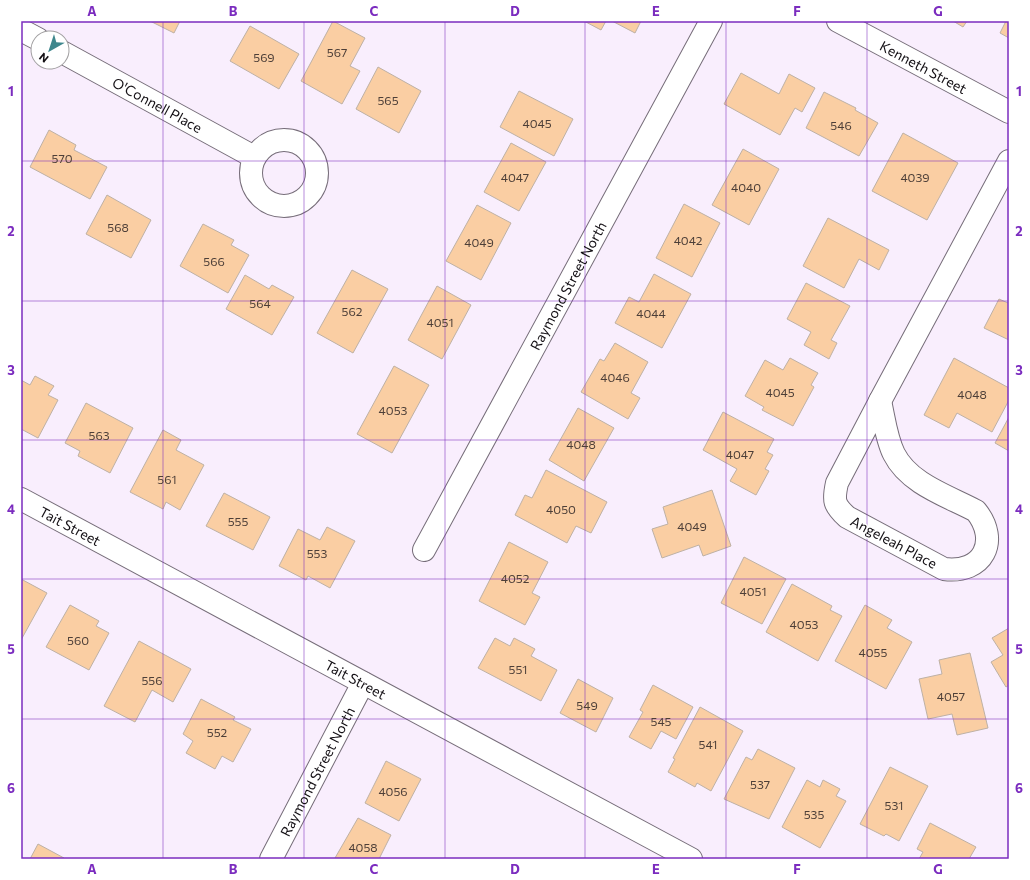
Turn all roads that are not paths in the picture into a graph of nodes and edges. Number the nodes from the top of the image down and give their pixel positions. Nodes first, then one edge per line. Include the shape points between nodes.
1 (711, 21) edge
2 (838, 21) edge
3 (21, 30) edge
4 (30, 35) edge
5 (70, 56) edge
6 (1009, 112) edge
7 (254, 157) dead end
8 (1009, 161) edge
9 (880, 401) junction
10 (21, 499) edge
11 (424, 550) dead end
12 (363, 683) junction
13 (271, 859) edge
14 (691, 859) edge

1 - 11 street, Raymond Street North
2 - 6 street, Kenneth Street
3 - 4 street
5 - 7 street, O'Connell Place
8 - 9 street, Angeleah Place
9 - 9 street, Angeleah Place via 837,483 834,497 836,507 847,517 944,569 955,571 967,568 984,553 988,542 983,520 976,511 914,478 902,468 887,435
10 - 12 street, Tait Street
12 - 13 street, Raymond Street North
12 - 14 street, Tait Street

